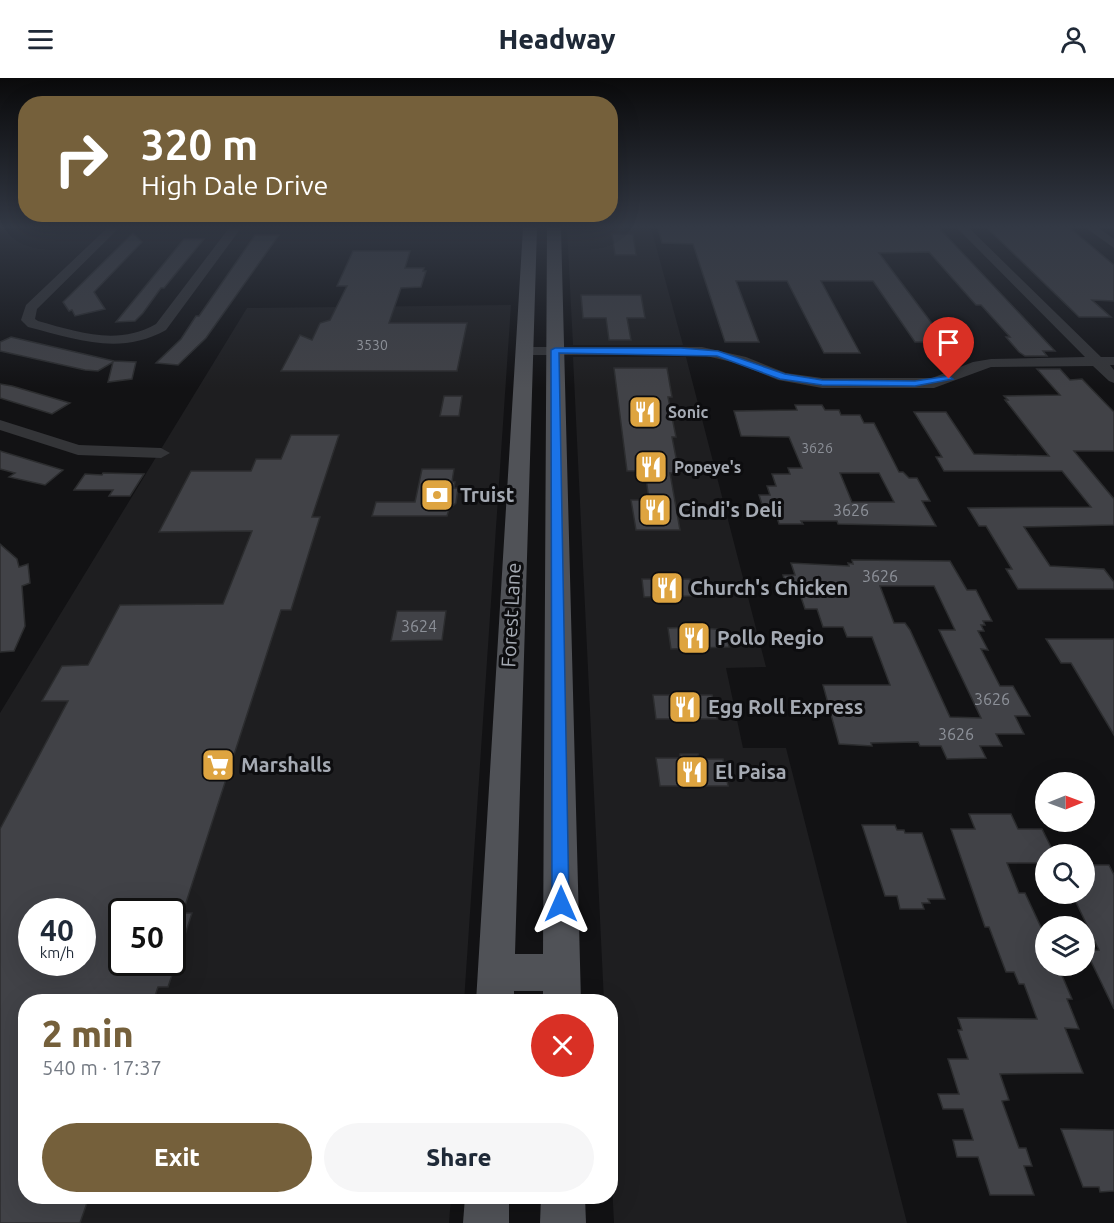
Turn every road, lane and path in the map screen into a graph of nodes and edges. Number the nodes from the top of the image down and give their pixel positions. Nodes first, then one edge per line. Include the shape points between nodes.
1 (58, 281) edge
2 (195, 281) edge
3 (527, 281) edge
4 (554, 281) edge
5 (1016, 281) edge
6 (527, 286) junction
7 (554, 286) junction
8 (555, 350) junction
9 (524, 351) junction
10 (1096, 361) junction
11 (1114, 361) edge
12 (1114, 378) edge
13 (0, 425) edge
14 (556, 450) junction
15 (519, 451) junction
16 (161, 453) dead end
17 (557, 587) junction
18 (512, 588) junction
19 (495, 987) edge
20 (561, 987) edge
21 (487, 1204) edge
22 (563, 1204) edge
23 (486, 1223) edge
24 (563, 1223) edge

1 - 2 street via 31,308 28,320 108,342 152,334
3 - 6 main road, Forest Lane
4 - 7 main road
5 - 10 street
6 - 7 main road
6 - 9 main road, Forest Lane
7 - 8 main road
8 - 9 street
8 - 10 street via 710,352 783,377 822,383 934,383 991,363
8 - 14 main road
9 - 15 main road, Forest Lane
10 - 11 street
10 - 12 street
13 - 16 street via 78,450
14 - 15 main road
14 - 17 main road
15 - 18 main road, Forest Lane
17 - 18 main road
17 - 20 main road
18 - 19 main road, Forest Lane
19 - 20 main road
21 - 23 main road
22 - 24 main road

